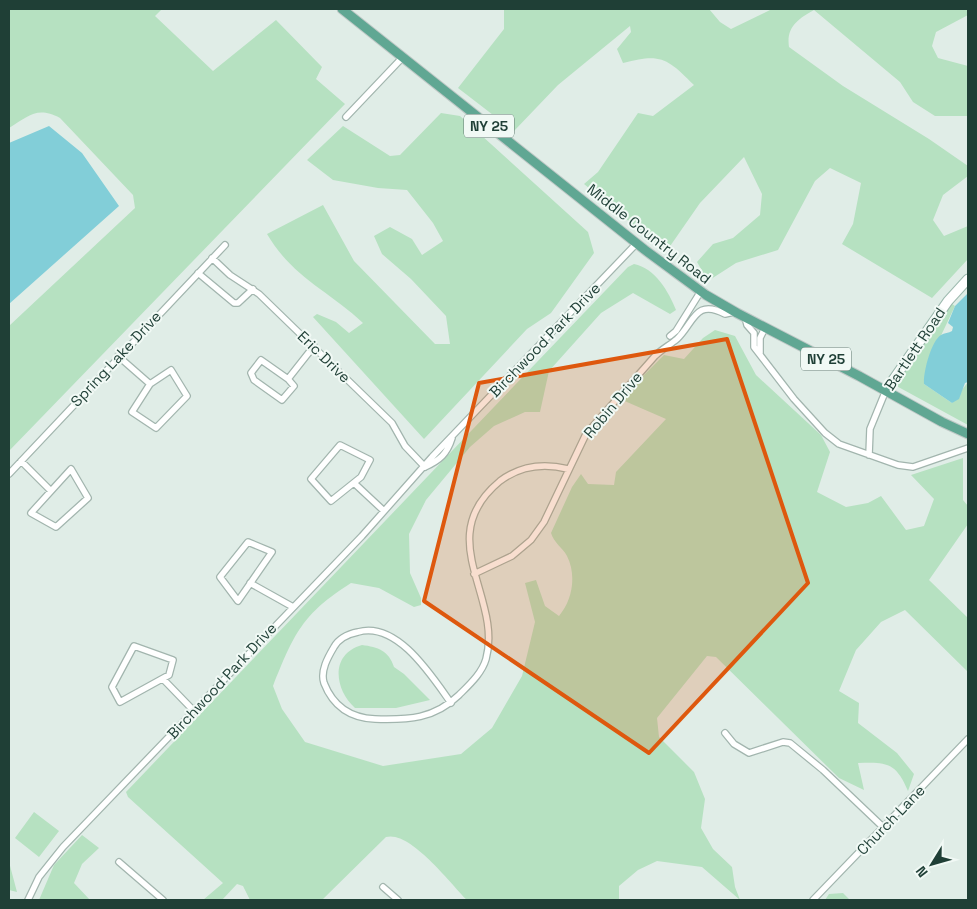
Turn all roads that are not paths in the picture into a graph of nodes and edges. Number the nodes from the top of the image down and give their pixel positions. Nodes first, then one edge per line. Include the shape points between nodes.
1 (342, 9) edge
2 (402, 58) junction
3 (346, 117) dead end
4 (637, 243) junction
5 (225, 245) dead end
6 (212, 258) junction
7 (198, 273) junction
8 (968, 279) edge
9 (252, 290) junction
10 (701, 291) junction
11 (734, 312) junction
12 (745, 317) junction
13 (766, 328) junction
14 (314, 346) junction
15 (665, 346) junction
16 (760, 353) junction
17 (118, 356) junction
18 (288, 379) junction
19 (150, 384) junction
20 (886, 390) junction
21 (968, 434) edge
22 (453, 436) junction
23 (968, 448) edge
24 (869, 455) junction
25 (21, 460) junction
26 (424, 467) junction
27 (568, 469) junction
28 (9, 474) edge
29 (354, 483) junction
30 (51, 491) junction
31 (384, 511) junction
32 (474, 574) junction
33 (250, 583) junction
34 (293, 607) junction
35 (163, 679) junction
36 (451, 703) junction
37 (194, 711) junction
38 (725, 733) dead end
39 (968, 739) edge
40 (884, 828) junction
41 (119, 862) dead end
42 (383, 887) dead end
43 (28, 900) edge
44 (163, 900) edge
45 (398, 900) edge
46 (813, 900) edge

1 - 2 main road, Middle Country Road / NY 25
2 - 3 street
2 - 4 main road, Middle Country Road / NY 25
4 - 10 main road, Middle Country Road / NY 25
4 - 22 street, Birchwood Park Drive
5 - 6 street, Spring Lake Drive
6 - 7 street, Spring Lake Drive
6 - 9 street, Eric Drive
7 - 9 street via 234,303 238,304
7 - 17 street, Spring Lake Drive
8 - 20 street, Bartlett Road via 948,301
9 - 14 street, Eric Drive
10 - 11 main road, Middle Country Road / NY 25
10 - 15 street, Robin Drive
11 - 12 main road, Middle Country Road / NY 25
11 - 15 street, Robin Drive via 725,314 715,309 701,310 676,340
12 - 13 main road, Middle Country Road / NY 25
12 - 16 street via 754,333 754,347
13 - 16 street via 760,338
13 - 20 main road, Middle Country Road / NY 25
14 - 18 street
14 - 26 street, Eric Drive via 396,427 405,446
15 - 27 street, Robin Drive via 586,434
16 - 24 street via 794,399 825,433 840,444
17 - 19 street
17 - 25 street, Spring Lake Drive
18 - 18 street via 261,360 251,373 254,380 282,400 294,386
19 - 19 street via 132,412 156,428 187,396 171,370
20 - 21 main road, Middle Country Road / NY 25
20 - 24 street, Bartlett Road via 870,429
22 - 26 street, Birchwood Park Drive via 434,450
22 - 26 street, Birchwood Park Drive via 449,451 439,461
23 - 24 street via 913,467
25 - 28 street, Spring Lake Drive
25 - 30 street
26 - 31 street, Birchwood Park Drive
27 - 32 street, Robin Drive via 544,522 531,540 512,556
27 - 32 street via 554,465 534,466 511,473 493,487 480,503 471,526 469,550
29 - 29 street via 370,460 340,445 311,479 331,500
29 - 31 street
30 - 30 street via 31,513 56,527 88,498 71,469
31 - 34 street, Birchwood Park Drive
32 - 36 street via 488,635 486,658 475,680
33 - 33 street via 272,552 248,542 220,577 238,601
33 - 34 street
34 - 37 street, Birchwood Park Drive
35 - 35 street via 169,675 173,660 134,646 112,687 120,702
35 - 37 street
36 - 36 street via 404,646 386,632 371,628 350,634 337,642 327,658 322,678 330,696 344,711 363,718 397,720 424,717
37 - 43 street, Birchwood Park Drive via 62,847 39,877
38 - 40 street via 734,744 749,753 783,742 790,743
39 - 40 street, Church Lane
40 - 46 street, Church Lane
41 - 44 street
42 - 45 street

